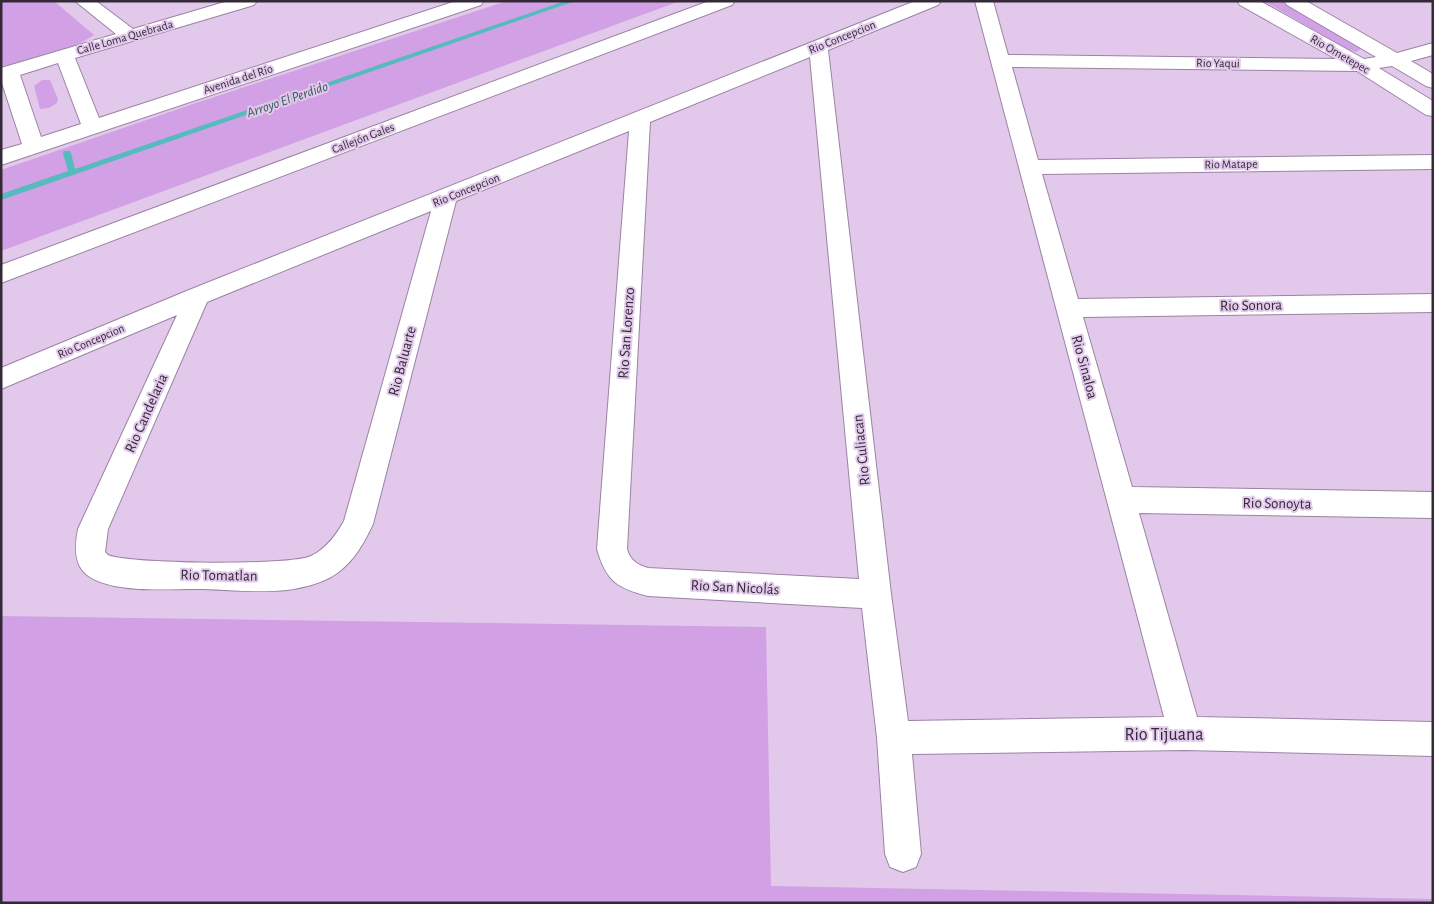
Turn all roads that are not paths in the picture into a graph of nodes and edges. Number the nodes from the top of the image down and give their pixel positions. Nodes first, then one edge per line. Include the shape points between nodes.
1 (84, 1) edge
2 (248, 1) edge
3 (428, 1) edge
4 (475, 1) edge
5 (726, 1) edge
6 (932, 1) edge
7 (984, 1) edge
8 (1246, 1) edge
9 (1293, 1) edge
10 (129, 35) junction
11 (818, 46) junction
12 (1433, 49) edge
13 (64, 55) junction
14 (1395, 60) junction
15 (1001, 61) junction
16 (1361, 65) junction
17 (5, 73) edge
18 (1433, 82) edge
19 (1433, 110) edge
20 (640, 118) junction
21 (90, 121) junction
22 (32, 141) junction
23 (1, 144) edge
24 (1, 158) edge
25 (1433, 162) edge
26 (1030, 167) junction
27 (446, 198) junction
28 (1, 274) edge
29 (198, 296) junction
30 (1433, 303) edge
31 (1068, 308) junction
32 (1, 378) edge
33 (1121, 500) junction
34 (1433, 505) edge
35 (358, 524) joint
36 (93, 529) joint
37 (612, 549) joint
38 (876, 594) junction
39 (1185, 733) junction
40 (894, 738) junction
41 (1433, 739) edge
42 (903, 854) dead end

1 - 10 street
2 - 10 street, Calle Loma Quebrada
3 - 21 street, Avenida del Río
4 - 21 street, Avenida del Río
5 - 28 street, Callejón Gales
6 - 11 street, Rio Concepcion
7 - 15 street, Rio Sinaloa
8 - 16 street, Rio Ometepec
9 - 14 street, Rio Ometepec
10 - 13 street, Calle Loma Quebrada
11 - 20 street, Rio Concepcion
11 - 38 street, Rio Culiacan
12 - 14 street, Rio Yaqui
13 - 17 street, Calle Loma Quebrada
13 - 21 street
14 - 16 street, Rio Yaqui
14 - 18 street, Rio Ometepec
15 - 16 street, Rio Yaqui
15 - 26 street, Rio Sinaloa
16 - 19 street, Rio Ometepec
17 - 22 street
20 - 27 street, Rio Concepcion
20 - 37 street, Rio San Lorenzo
21 - 22 street, Avenida del Río
22 - 23 street, Avenida del Río
22 - 24 street, Avenida del Río
25 - 26 street, Rio Matape
26 - 31 street, Rio Sinaloa
27 - 29 street, Rio Concepcion
27 - 35 street, Rio Baluarte
29 - 32 street, Rio Concepcion
29 - 36 street, Rio Candelaria
30 - 31 street, Rio Sonora
31 - 33 street, Rio Sinaloa
33 - 34 street, Rio Sonoyta
33 - 39 street, Rio Sinaloa
35 - 36 street, Rio Tomatlan via 352,538 334,558 311,571 286,577 113,572 100,567 90,555
37 - 38 street, Rio San Nicolás via 616,564 623,573 648,582
38 - 40 street, Rio Culiacan
39 - 40 street, Rio Tijuana
39 - 41 street, Rio Tijuana
40 - 42 street, Rio Culiacan

